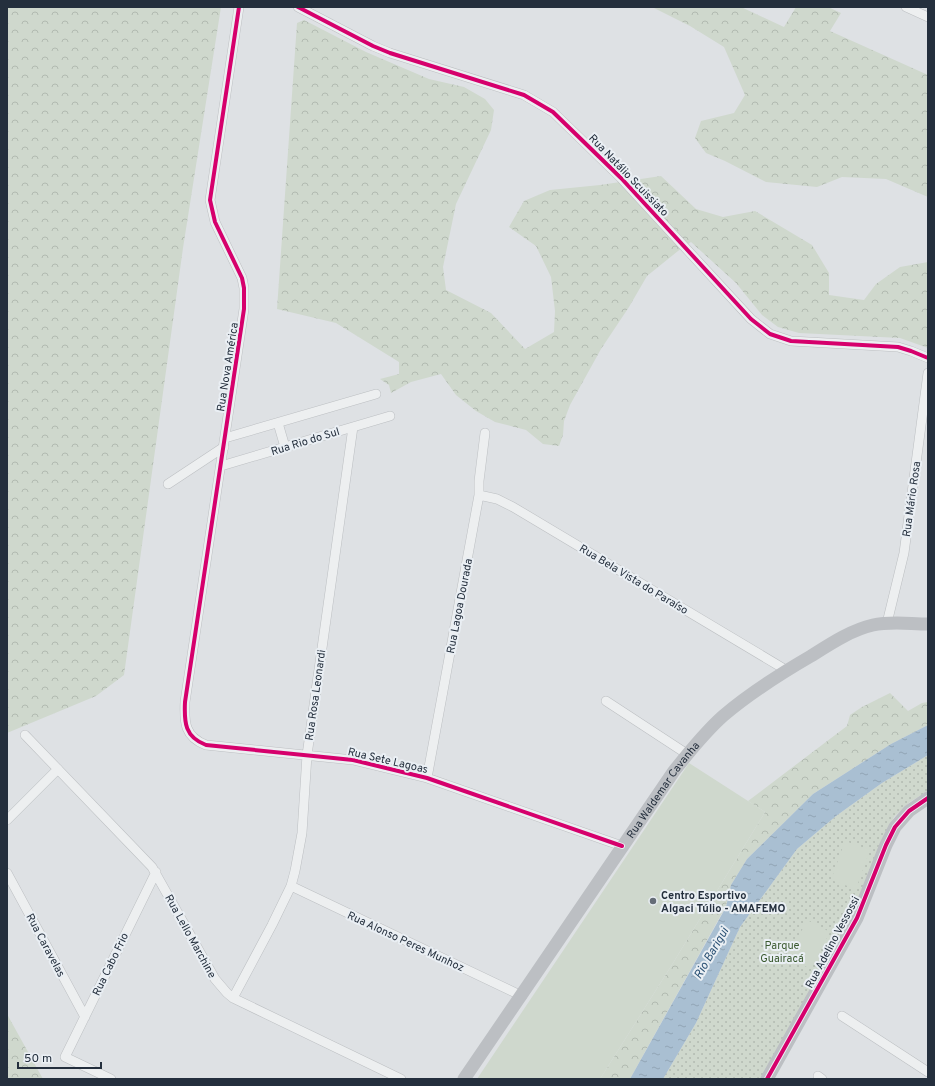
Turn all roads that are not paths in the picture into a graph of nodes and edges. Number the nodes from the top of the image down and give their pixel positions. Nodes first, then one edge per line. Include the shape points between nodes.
1 (239, 7) edge
2 (298, 7) edge
3 (906, 7) edge
4 (928, 17) edge
5 (928, 358) edge
6 (928, 373) edge
7 (376, 394) dead end
8 (390, 416) dead end
9 (278, 423) junction
10 (353, 427) junction
11 (485, 433) dead end
12 (224, 442) junction
13 (285, 447) junction
14 (221, 466) junction
15 (168, 484) dead end
16 (479, 495) junction
17 (886, 624) junction
18 (928, 624) edge
19 (786, 670) junction
20 (606, 701) dead end
21 (25, 735) dead end
22 (190, 735) joint
23 (687, 754) junction
24 (307, 755) junction
25 (58, 769) junction
26 (427, 778) junction
27 (928, 798) edge
28 (7, 820) edge
29 (622, 846) junction
30 (7, 872) edge
31 (156, 872) junction
32 (291, 886) junction
33 (522, 996) junction
34 (233, 998) junction
35 (842, 1016) dead end
36 (85, 1017) junction
37 (928, 1072) edge
38 (111, 1079) edge
39 (401, 1079) edge
40 (464, 1079) edge
41 (767, 1079) edge

1 - 12 street, Rua Nova América via 210,200 215,222 242,278 245,293
2 - 5 street, Rua Natálio Scuissiato via 373,46 517,93 552,112 621,178 751,319 770,334 791,341 898,347
3 - 4 street
6 - 17 street, Rua Mário Rosa via 904,553
7 - 9 street
8 - 10 street, Rua Rio do Sul
9 - 12 street
9 - 13 street
10 - 13 street, Rua Rio do Sul
10 - 24 street, Rua Rosa Leonardi
11 - 16 street, Rua Lagoa Dourada
12 - 14 street, Rua Nova América
12 - 15 street
13 - 14 street, Rua Rio do Sul
14 - 22 street, Rua Nova América via 185,702 185,722
16 - 19 street, Rua Bela Vista do Paraíso via 497,499 513,507
16 - 26 street, Rua Lagoa Dourada
17 - 18 street, Rua Waldemar Cavanha
17 - 19 street, Rua Waldemar Cavanha via 856,631
19 - 23 street, Rua Waldemar Cavanha via 723,716
20 - 23 street
21 - 25 street, Rua Lello Marchine
22 - 24 street, Rua Sete Lagoas via 199,742 216,746
23 - 29 street, Rua Waldemar Cavanha
24 - 26 street, Rua Sete Lagoas via 353,760
24 - 32 street, Rua Rosa Leonardi via 302,833
25 - 28 street
25 - 31 street, Rua Lello Marchine
26 - 29 street, Rua Sete Lagoas
27 - 41 street, Rua Adelino Vessossi via 909,811 895,826 857,918
29 - 33 street, Rua Waldemar Cavanha
30 - 36 street, Rua Caravelas
31 - 34 street, Rua Lello Marchine via 215,979
31 - 36 street, Rua Cabo Frio
32 - 33 street, Rua Alonso Peres Munhoz
32 - 34 street, Rua Rosa Leonardi
33 - 40 street, Rua Waldemar Cavanha
34 - 39 street, Rua Lello Marchine
35 - 37 street
36 - 38 street, Rua Cabo Frio via 66,1057

